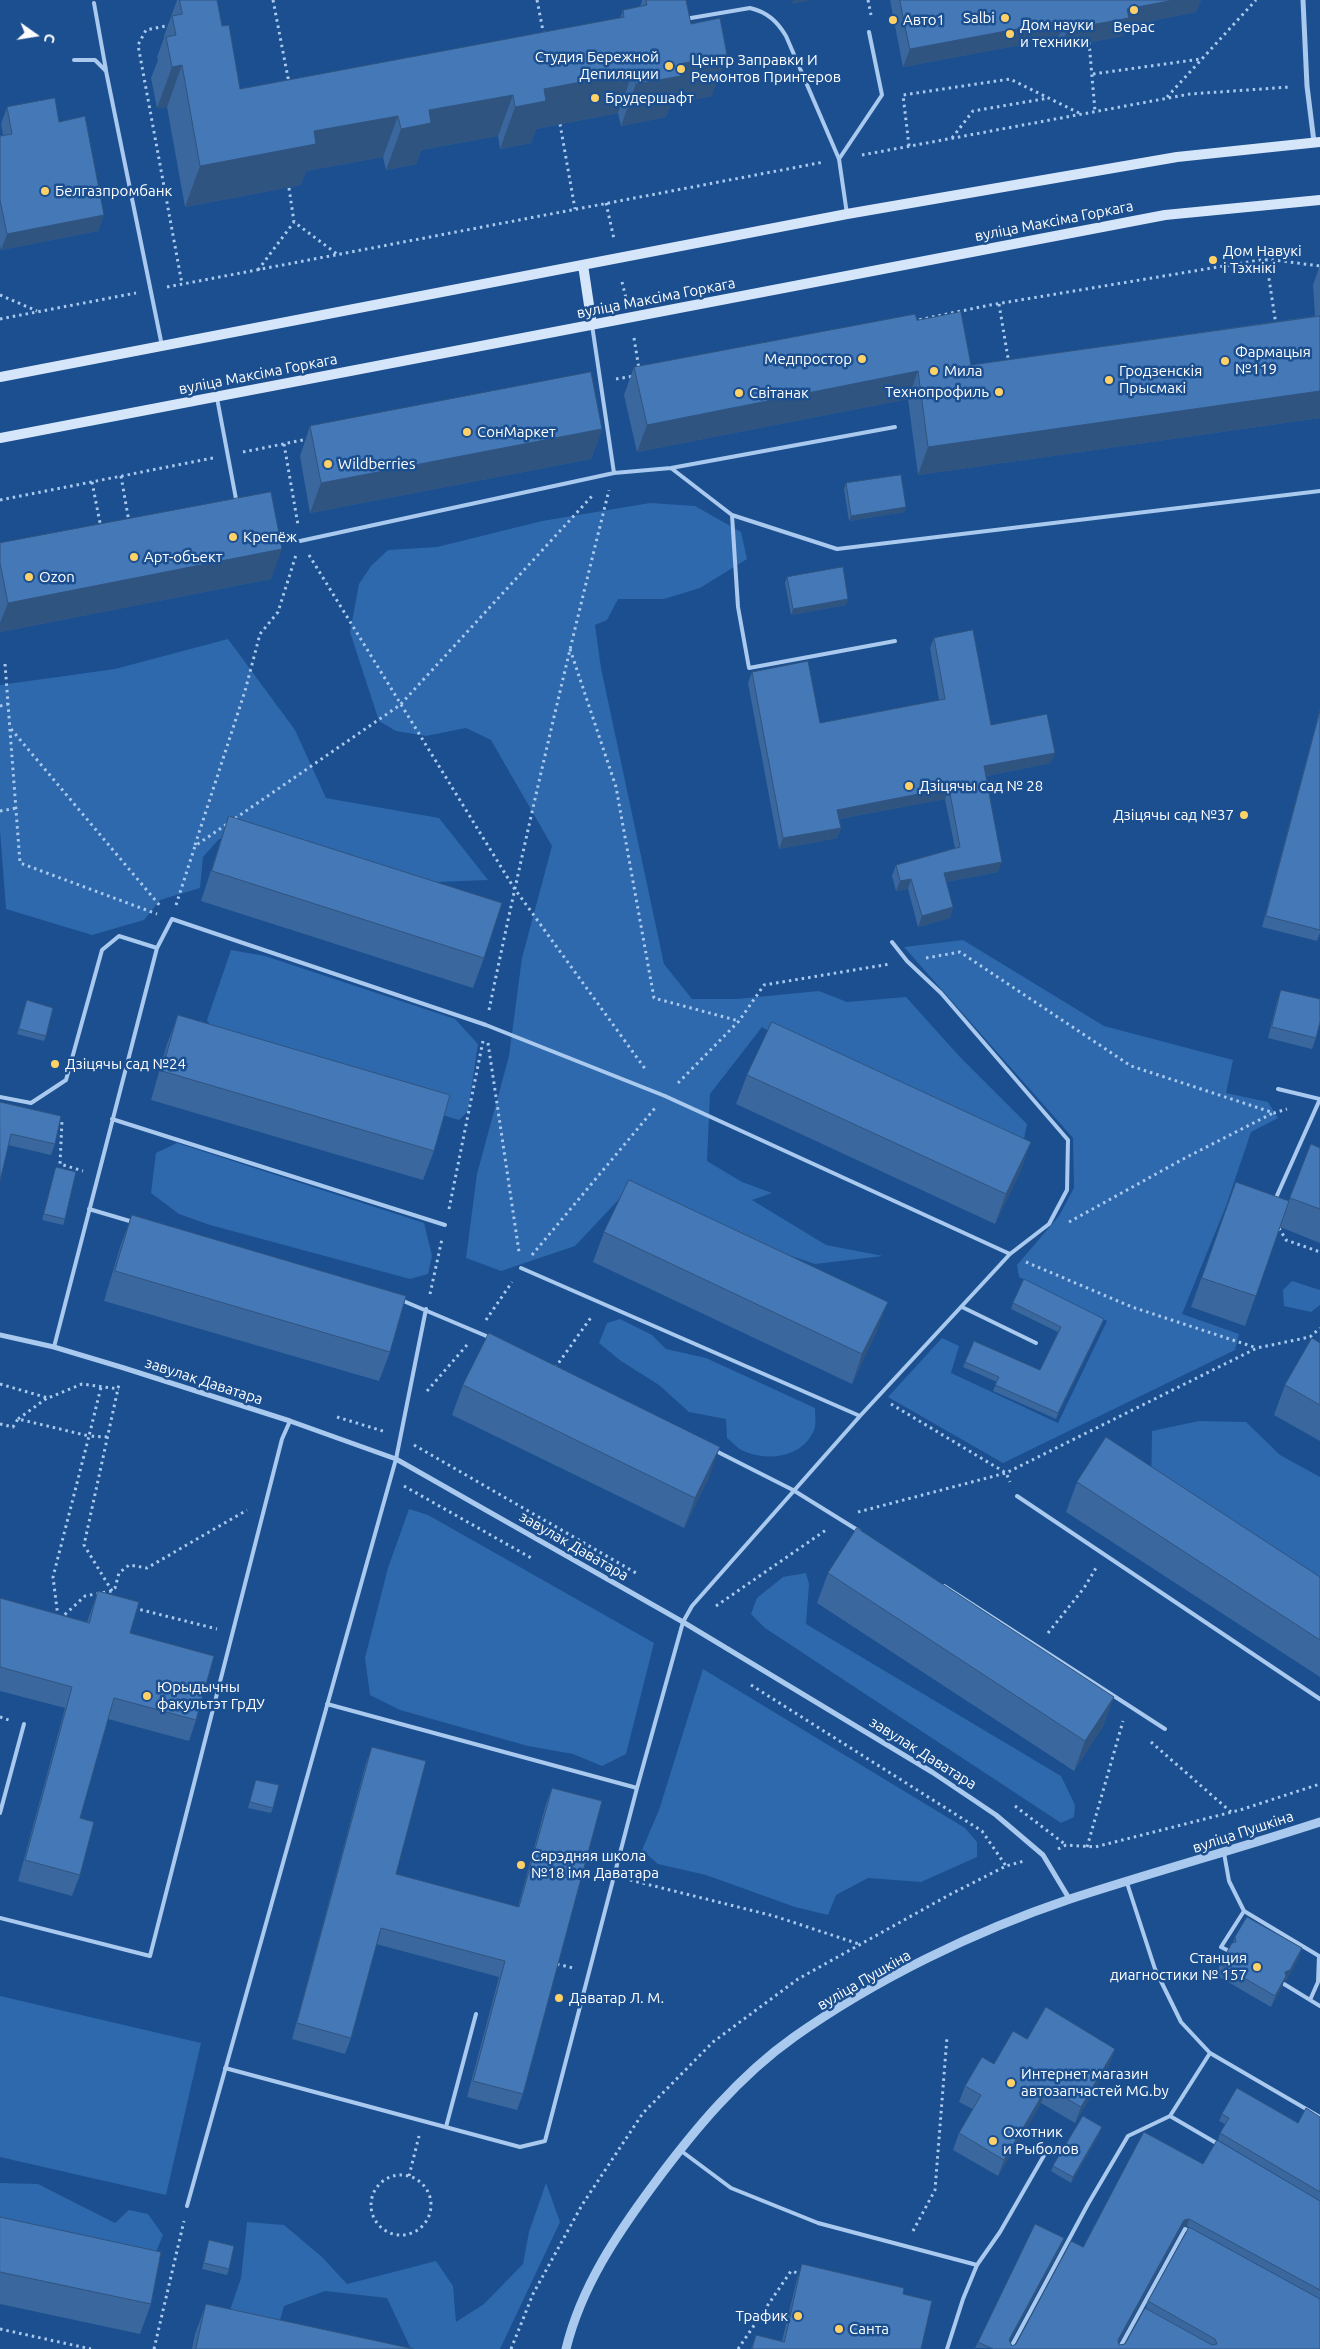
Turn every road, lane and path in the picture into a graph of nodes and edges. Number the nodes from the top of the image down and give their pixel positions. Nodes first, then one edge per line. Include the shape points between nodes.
1 (274, 0) edge
2 (537, 0) edge
3 (1256, 0) edge
4 (1303, 0) edge
5 (94, 3) dead end
6 (682, 20) edge
7 (173, 24) edge
8 (869, 32) dead end
9 (545, 42) edge
10 (1089, 42) edge
11 (1202, 59) junction
12 (74, 60) dead end
13 (106, 70) junction
14 (1093, 74) junction
15 (289, 85) edge
16 (1290, 87) dead end
17 (1050, 98) junction
18 (1167, 98) junction
19 (1096, 111) junction
20 (1082, 114) junction
21 (560, 124) edge
22 (952, 138) junction
23 (1317, 142) edge
24 (909, 146) junction
25 (839, 159) junction
26 (289, 188) edge
27 (1320, 200) edge
28 (606, 203) junction
29 (574, 210) junction
30 (848, 214) junction
31 (294, 222) junction
32 (614, 242) dead end
33 (337, 254) junction
34 (1266, 259) junction
35 (583, 265) junction
36 (1320, 266) edge
37 (258, 270) junction
38 (622, 282) dead end
39 (182, 284) junction
40 (150, 290) junction
41 (0, 295) edge
42 (626, 298) dead end
43 (999, 304) junction
44 (37, 311) junction
45 (0, 319) edge
46 (912, 321) edge
47 (592, 326) junction
48 (1277, 328) edge
49 (634, 338) dead end
50 (162, 346) junction
51 (1010, 369) edge
52 (0, 377) edge
53 (608, 380) dead end
54 (217, 397) junction
55 (895, 427) dead end
56 (0, 438) edge
57 (313, 438) edge
58 (284, 444) junction
59 (228, 455) junction
60 (671, 468) junction
61 (614, 473) junction
62 (121, 476) junction
63 (92, 482) junction
64 (1320, 491) edge
65 (236, 499) edge
66 (0, 500) edge
67 (732, 515) junction
68 (130, 528) edge
69 (102, 534) edge
70 (300, 542) junction
71 (895, 641) dead end
72 (570, 648) junction
73 (5, 664) dead end
74 (8, 704) junction
75 (400, 705) junction
76 (0, 706) edge
77 (11, 728) junction
78 (16, 808) junction
79 (0, 811) edge
80 (195, 846) junction
81 (514, 888) junction
82 (172, 919) junction
83 (892, 942) dead end
84 (157, 948) junction
85 (907, 961) junction
86 (739, 1022) junction
87 (486, 1025) junction
88 (1278, 1089) dead end
89 (665, 1096) junction
90 (0, 1097) edge
91 (1320, 1099) edge
92 (31, 1103) junction
93 (1274, 1113) junction
94 (112, 1119) junction
95 (82, 1171) dead end
96 (1274, 1200) joint
97 (89, 1209) junction
98 (137, 1223) edge
99 (446, 1225) junction
100 (1062, 1225) dead end
101 (1320, 1252) edge
102 (1010, 1254) junction
103 (521, 1268) junction
104 (396, 1298) edge
105 (602, 1302) junction
106 (962, 1308) junction
107 (426, 1310) junction
108 (1320, 1328) edge
109 (478, 1332) junction
110 (0, 1335) edge
111 (495, 1340) edge
112 (1036, 1343) dead end
113 (54, 1347) junction
114 (1257, 1348) junction
115 (124, 1368) junction
116 (555, 1369) edge
117 (0, 1384) edge
118 (102, 1387) junction
119 (119, 1390) junction
120 (48, 1398) junction
121 (879, 1398) junction
122 (860, 1416) junction
123 (404, 1418) junction
124 (18, 1419) junction
125 (290, 1422) junction
126 (0, 1424) edge
127 (89, 1436) junction
128 (108, 1438) junction
129 (710, 1448) edge
130 (396, 1459) junction
131 (1006, 1473) junction
132 (390, 1479) junction
133 (794, 1490) junction
134 (1017, 1496) joint
135 (267, 1498) junction
136 (838, 1517) junction
137 (862, 1533) edge
138 (1104, 1554) junction
139 (534, 1560) dead end
140 (938, 1581) edge
141 (112, 1591) junction
142 (85, 1596) junction
143 (94, 1598) edge
144 (131, 1607) edge
145 (714, 1608) dead end
146 (50, 1618) edge
147 (59, 1620) junction
148 (683, 1622) junction
149 (1052, 1629) dead end
150 (232, 1633) junction
151 (749, 1684) dead end
152 (1320, 1699) edge
153 (327, 1704) junction
154 (1123, 1721) dead end
155 (24, 1724) dead end
156 (1165, 1729) dead end
157 (637, 1788) junction
158 (1011, 1804) dead end
159 (0, 1813) edge
160 (1320, 1822) edge
161 (1066, 1845) dead end
162 (1087, 1847) dead end
163 (1224, 1852) junction
164 (1006, 1866) dead end
165 (613, 1881) junction
166 (1127, 1882) junction
167 (1070, 1900) junction
168 (1244, 1911) junction
169 (0, 1918) edge
170 (860, 1944) dead end
171 (1229, 1951) edge
172 (1284, 1984) edge
173 (1310, 2000) junction
174 (1320, 2006) edge
175 (476, 2014) dead end
176 (947, 2037) dead end
177 (1210, 2053) junction
178 (225, 2068) junction
179 (1170, 2116) junction
180 (1320, 2117) edge
181 (422, 2121) junction
182 (446, 2127) junction
183 (1220, 2146) edge
184 (680, 2150) junction
185 (1046, 2152) dead end
186 (409, 2176) junction
187 (187, 2206) joint
188 (1194, 2234) edge
189 (905, 2246) junction
190 (977, 2266) junction
191 (804, 2275) edge
192 (1141, 2310) junction
193 (1149, 2314) edge
194 (0, 2329) edge
195 (91, 2349) edge
196 (154, 2349) edge
197 (566, 2349) edge
198 (738, 2349) edge
199 (947, 2349) edge
200 (1010, 2349) edge
201 (1119, 2349) edge

1 - 15 path
2 - 9 path
3 - 11 path
4 - 23 street via 1307,86
5 - 13 lane
6 - 25 lane via 750,8 777,21
7 - 39 path via 146,30 138,45
8 - 25 lane via 882,95
10 - 14 path
11 - 14 path
11 - 18 path
12 - 13 lane via 95,60
13 - 40 lane
14 - 19 path
16 - 18 path
17 - 20 path
17 - 22 path via 973,111
17 - 24 path via 1010,79 903,95
18 - 19 path
19 - 20 path
20 - 22 path
21 - 29 path
22 - 24 path
23 - 30 main road via 1177,157
24 - 25 path
25 - 28 path
25 - 30 lane
26 - 31 path
27 - 47 main road, вуліца Максіма Горкага via 1166,215
28 - 29 path
28 - 32 path
29 - 33 path
30 - 35 main road
31 - 33 path
31 - 37 path
33 - 37 path
34 - 36 path
34 - 43 path
34 - 48 path
35 - 47 main road
35 - 50 main road
37 - 39 path
38 - 42 path
39 - 40 path
40 - 44 path
40 - 50 lane
41 - 44 path
43 - 46 path
43 - 51 path
44 - 45 path
47 - 54 main road, вуліца Максіма Горкага
47 - 61 lane
49 - 53 path via 639,375
50 - 52 main road
54 - 56 main road, вуліца Максіма Горкага
54 - 59 lane
55 - 60 lane
57 - 58 path
58 - 59 path
58 - 70 path
59 - 62 path
59 - 65 lane
60 - 61 lane
60 - 67 lane
61 - 70 lane
61 - 72 path
61 - 75 path
62 - 63 path
62 - 68 path
63 - 66 path
63 - 69 path
64 - 67 lane via 837,549
67 - 71 lane via 738,607 749,668
70 - 75 path
70 - 80 path via 278,612 260,634
72 - 81 path
72 - 86 path via 616,787 654,998
73 - 74 path
74 - 76 path
74 - 77 path
75 - 80 path
75 - 81 path
77 - 78 path
77 - 82 path
78 - 79 path
78 - 82 path via 20,863
80 - 82 path
81 - 87 path
81 - 89 path
82 - 84 lane
82 - 87 lane
83 - 85 lane
84 - 92 lane via 119,936 102,950 66,1080
84 - 94 lane
85 - 86 path via 764,985
85 - 93 path via 960,952 1131,1066
85 - 102 lane via 941,993 1068,1140 1067,1190 1049,1224
86 - 89 path
87 - 89 lane
87 - 99 path
87 - 103 path
88 - 91 lane
89 - 102 lane
89 - 103 path
90 - 92 lane
91 - 93 path
91 - 96 lane
92 - 95 path via 62,1121 60,1164
93 - 100 path
94 - 97 lane
94 - 99 lane
96 - 101 path via 1279,1229 1286,1240
97 - 98 lane
97 - 113 lane
99 - 107 path
102 - 106 lane
102 - 114 path via 1132,1307
103 - 105 lane
103 - 109 path
104 - 107 lane
105 - 116 path
105 - 122 lane
106 - 112 lane
106 - 121 lane
107 - 109 lane
107 - 123 lane
108 - 114 path via 1310,1337
109 - 111 lane
109 - 123 path
110 - 113 street, завулак Даватара
113 - 115 street, завулак Даватара
114 - 131 path
115 - 119 path
115 - 125 street, завулак Даватара
117 - 120 path
118 - 119 path
118 - 120 path via 82,1384
118 - 127 path
119 - 128 path
120 - 124 path
121 - 122 lane
121 - 131 path
122 - 133 lane
123 - 130 lane
124 - 126 path via 13,1427
124 - 127 path
125 - 130 street, завулак Даватара
125 - 135 lane via 282,1439
127 - 128 path
127 - 147 path via 53,1577
128 - 141 path via 84,1545
129 - 133 lane
130 - 132 lane
130 - 148 street, завулак Даватара
131 - 134 path
131 - 136 path
132 - 139 path
132 - 153 lane
133 - 136 lane
133 - 148 lane via 692,1606
134 - 138 lane
135 - 141 path via 147,1568 129,1565 119,1574
135 - 150 lane
136 - 137 lane
136 - 145 path via 829,1528
138 - 149 path via 1084,1588
138 - 152 lane
140 - 156 lane
141 - 142 path
142 - 143 path
142 - 147 path
144 - 150 path
146 - 147 path
148 - 157 lane
148 - 167 street, завулак Даватара via 996,1814 1043,1855
150 - 169 lane via 150,1956
151 - 164 path via 982,1831
153 - 157 lane
153 - 178 lane
154 - 162 path
155 - 159 lane
157 - 165 lane
158 - 161 path
160 - 163 street, вуліца Пушкіна
163 - 166 street, вуліца Пушкіна
163 - 168 lane via 1229,1881
165 - 170 path via 633,1880 774,1916
165 - 182 lane via 545,2141 520,2147
166 - 167 street, вуліца Пушкіна
166 - 177 lane via 1155,1970 1180,2022
167 - 184 street, вуліца Пушкіна via 995,1928 884,1981 793,2038 731,2092
168 - 171 lane via 1221,1947
168 - 173 lane via 1319,1956 1318,1982
172 - 173 lane
173 - 174 lane
175 - 182 lane
176 - 189 path via 935,2190
177 - 179 lane
177 - 180 lane
178 - 181 lane
178 - 187 lane
179 - 183 lane
179 - 200 lane via 1128,2136
181 - 182 lane
181 - 186 path
184 - 189 lane via 731,2188 818,2223
184 - 197 street, вуліца Пушкіна via 627,2221 592,2276
185 - 190 lane
186 - 186 path via 418,2180 428,2192 430,2216 416,2231 397,2236 380,2227 371,2209 371,2199 381,2182 399,2174
187 - 196 path
188 - 192 lane via 1185,2229
189 - 190 lane
190 - 199 lane
191 - 198 path via 791,2272
192 - 193 lane
192 - 201 lane
194 - 195 path

